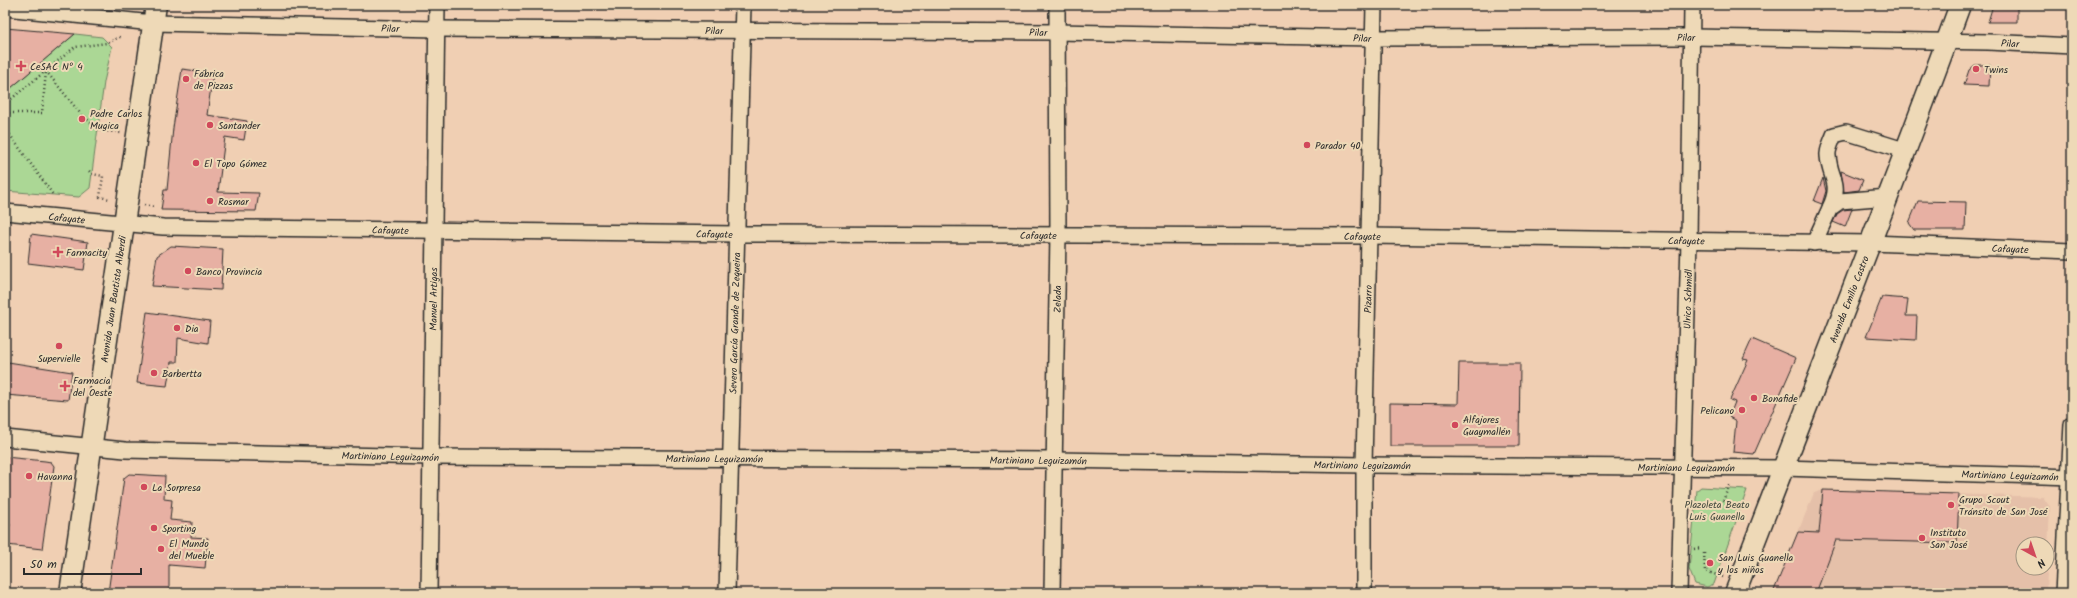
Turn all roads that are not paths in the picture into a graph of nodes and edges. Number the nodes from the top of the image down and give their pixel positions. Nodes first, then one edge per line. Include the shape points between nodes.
1 (437, 5) edge
2 (743, 5) edge
3 (1057, 5) edge
4 (1374, 5) edge
5 (1692, 5) edge
6 (1960, 5) edge
7 (5, 8) edge
8 (154, 14) edge
9 (437, 29) junction
10 (744, 31) junction
11 (1056, 32) junction
12 (1692, 37) junction
13 (1373, 38) junction
14 (1946, 41) junction
15 (2072, 46) edge
16 (1904, 150) junction
17 (1888, 197) junction
18 (1830, 208) junction
19 (5, 212) edge
20 (124, 223) junction
21 (435, 230) junction
22 (738, 234) junction
23 (1058, 234) junction
24 (1368, 236) junction
25 (1689, 240) junction
26 (1814, 242) junction
27 (1871, 243) junction
28 (2072, 251) edge
29 (2072, 424) edge
30 (5, 438) edge
31 (92, 447) junction
32 (431, 457) junction
33 (732, 458) junction
34 (1054, 460) junction
35 (1364, 465) junction
36 (1682, 467) junction
37 (1783, 468) junction
38 (2071, 477) edge
39 (1737, 588) edge
40 (70, 593) edge
41 (429, 593) edge
42 (727, 593) edge
43 (1052, 593) edge
44 (1364, 593) edge
45 (1679, 593) edge
46 (2063, 593) edge

1 - 9 street, Manuel Artigas
2 - 10 street, Severo García Grande de Zequeira
3 - 11 street, Zelada
4 - 13 street, Pizarro
5 - 12 street, Ulrico Schmidl
6 - 14 main road, Avenida Emilio Castro
7 - 8 street, Pilar
8 - 9 street, Pilar
8 - 20 main road, Avenida Juan Bautista Alberdi
9 - 10 street, Pilar
9 - 21 street, Manuel Artigas
10 - 11 street, Pilar
10 - 22 street, Severo García Grande de Zequeira
11 - 13 street, Pilar
11 - 23 street, Zelada
12 - 13 street, Pilar
12 - 14 street, Pilar
12 - 25 street, Ulrico Schmidl
13 - 24 street, Pizarro
14 - 15 street, Pilar
14 - 16 main road, Avenida Emilio Castro
16 - 17 main road, Avenida Emilio Castro
16 - 18 street via 1846,132 1834,135 1827,155 1836,184 1836,195
17 - 18 street via 1840,201
17 - 27 main road, Avenida Emilio Castro
18 - 26 street
19 - 20 street, Cafayate
20 - 21 street, Cafayate via 163,227
20 - 31 main road, Avenida Juan Bautista Alberdi
21 - 22 street, Cafayate
21 - 32 street, Manuel Artigas
22 - 23 street, Cafayate
22 - 33 street, Severo García Grande de Zequeira
23 - 24 street, Cafayate
23 - 34 street, Zelada
24 - 25 street, Cafayate
24 - 35 street, Pizarro
25 - 26 street, Cafayate
25 - 36 street, Ulrico Schmidl
26 - 27 street, Cafayate
27 - 28 street, Cafayate
27 - 37 main road, Avenida Emilio Castro
29 - 38 street
30 - 31 street, Martiniano Leguizamón
31 - 32 street, Martiniano Leguizamón via 125,450
31 - 40 main road, Avenida Juan Bautista Alberdi
32 - 33 street, Martiniano Leguizamón
32 - 41 street, Manuel Artigas
33 - 34 street, Martiniano Leguizamón
33 - 42 street, Severo García Grande de Zequeira
34 - 35 street, Martiniano Leguizamón
34 - 43 street, Zelada
35 - 36 street, Martiniano Leguizamón
35 - 44 street, Pizarro
36 - 37 street, Martiniano Leguizamón
36 - 45 street, Ulrico Schmidl
37 - 38 street, Martiniano Leguizamón
37 - 39 main road, Avenida Emilio Castro
38 - 46 street

